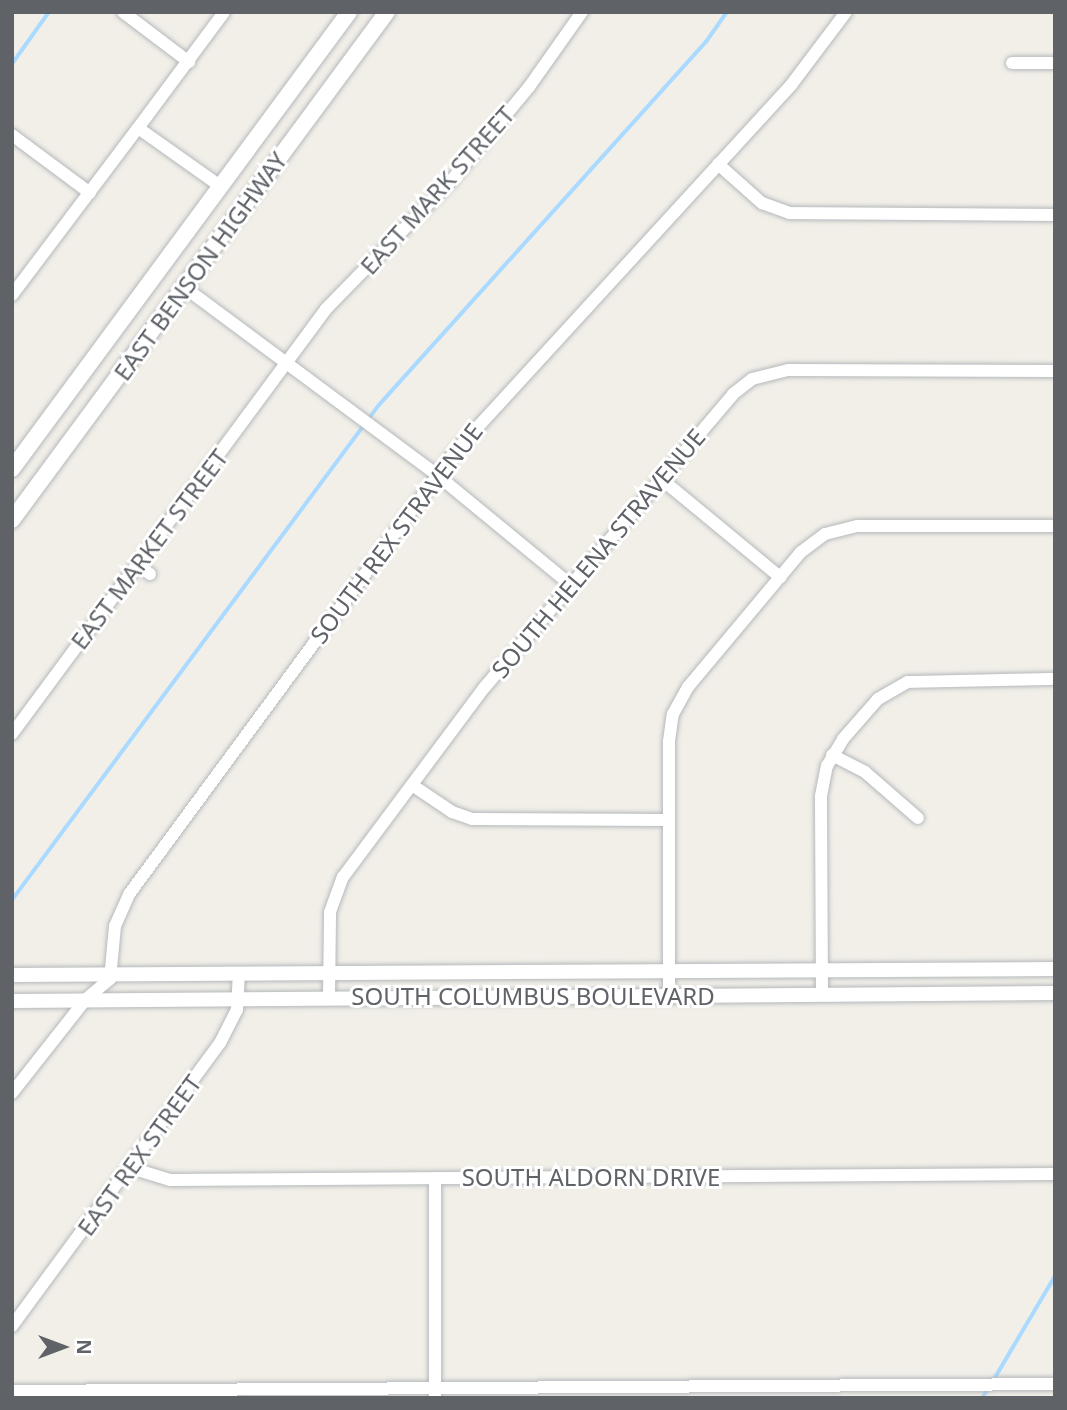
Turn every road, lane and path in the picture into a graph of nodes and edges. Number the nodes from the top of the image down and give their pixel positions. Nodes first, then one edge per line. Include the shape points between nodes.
1 (123, 12) edge
2 (225, 12) edge
3 (349, 12) edge
4 (387, 12) edge
5 (582, 12) edge
6 (846, 12) edge
7 (189, 62) junction
8 (1012, 63) dead end
9 (1055, 63) edge
10 (138, 128) junction
11 (12, 135) edge
12 (718, 164) junction
13 (220, 186) junction
14 (90, 193) junction
15 (1055, 215) edge
16 (184, 287) junction
17 (12, 295) edge
18 (287, 363) junction
19 (1055, 371) edge
20 (212, 464) junction
21 (12, 469) edge
22 (225, 473) dead end
23 (437, 475) junction
24 (660, 478) junction
25 (12, 520) edge
26 (1055, 526) edge
27 (138, 565) junction
28 (150, 574) dead end
29 (780, 578) junction
30 (570, 585) junction
31 (63, 665) junction
32 (75, 674) dead end
33 (1055, 679) edge
34 (12, 734) edge
35 (832, 755) junction
36 (412, 785) junction
37 (918, 818) dead end
38 (669, 820) junction
39 (1055, 969) edge
40 (822, 970) junction
41 (669, 971) junction
42 (329, 973) junction
43 (112, 974) junction
44 (239, 974) junction
45 (12, 975) edge
46 (1055, 993) edge
47 (822, 994) junction
48 (669, 995) junction
49 (239, 998) junction
50 (329, 998) junction
51 (86, 999) junction
52 (12, 1001) edge
53 (12, 1093) edge
54 (131, 1168) junction
55 (1055, 1174) edge
56 (435, 1178) junction
57 (12, 1326) edge
58 (1055, 1384) edge
59 (12, 1391) edge
60 (435, 1393) edge

1 - 7 street
2 - 7 street
3 - 13 main road, EAST BENSON HIGHWAY
4 - 16 main road, EAST BENSON HIGHWAY
5 - 18 street, EAST MARK STREET via 530,87 451,181 326,309
6 - 12 street, SOUTH REX STRAVENUE via 791,85
7 - 10 street
8 - 9 street
10 - 13 street
10 - 14 street
11 - 14 street
12 - 15 street via 762,202 789,213
12 - 23 street, SOUTH REX STRAVENUE via 467,436
13 - 21 main road, EAST BENSON HIGHWAY
14 - 17 street
16 - 18 street
16 - 25 main road, EAST BENSON HIGHWAY
18 - 20 street, EAST MARKET STREET
18 - 23 street
19 - 24 street, SOUTH HELENA STRAVENUE via 788,370 764,374 733,394
20 - 22 street
20 - 27 street, EAST MARKET STREET
23 - 30 street
23 - 43 street, SOUTH REX STRAVENUE via 130,892 115,926
24 - 29 street
24 - 30 street, SOUTH HELENA STRAVENUE
26 - 29 street via 846,527 808,546
27 - 28 street
27 - 31 street, EAST MARKET STREET
29 - 38 street via 677,704 668,741
30 - 36 street, SOUTH HELENA STRAVENUE
31 - 32 street
31 - 34 street, EAST MARKET STREET
33 - 35 street via 908,682 878,699
35 - 37 street via 865,772
35 - 40 street via 821,796
36 - 38 street via 452,812 472,819
36 - 42 street, SOUTH HELENA STRAVENUE via 338,887 329,923
38 - 41 street
39 - 40 street, SOUTH COLUMBUS BOULEVARD
40 - 41 street, SOUTH COLUMBUS BOULEVARD
40 - 47 street
41 - 42 street, SOUTH COLUMBUS BOULEVARD
41 - 48 street
42 - 44 street, SOUTH COLUMBUS BOULEVARD
42 - 50 street, SOUTH HELENA STRAVENUE
43 - 44 street, SOUTH COLUMBUS BOULEVARD
43 - 45 street, SOUTH COLUMBUS BOULEVARD
43 - 51 street
44 - 49 street, EAST REX STREET
46 - 47 street, SOUTH COLUMBUS BOULEVARD
47 - 48 street, SOUTH COLUMBUS BOULEVARD
48 - 50 street, SOUTH COLUMBUS BOULEVARD
49 - 50 street, SOUTH COLUMBUS BOULEVARD
49 - 51 street, SOUTH COLUMBUS BOULEVARD
49 - 54 street, EAST REX STREET via 226,1034
51 - 52 street, SOUTH COLUMBUS BOULEVARD
51 - 53 street
54 - 56 street, SOUTH ALDORN DRIVE via 170,1180
54 - 57 street, EAST REX STREET
55 - 56 street, SOUTH ALDORN DRIVE
56 - 60 street
58 - 60 street
59 - 60 street

